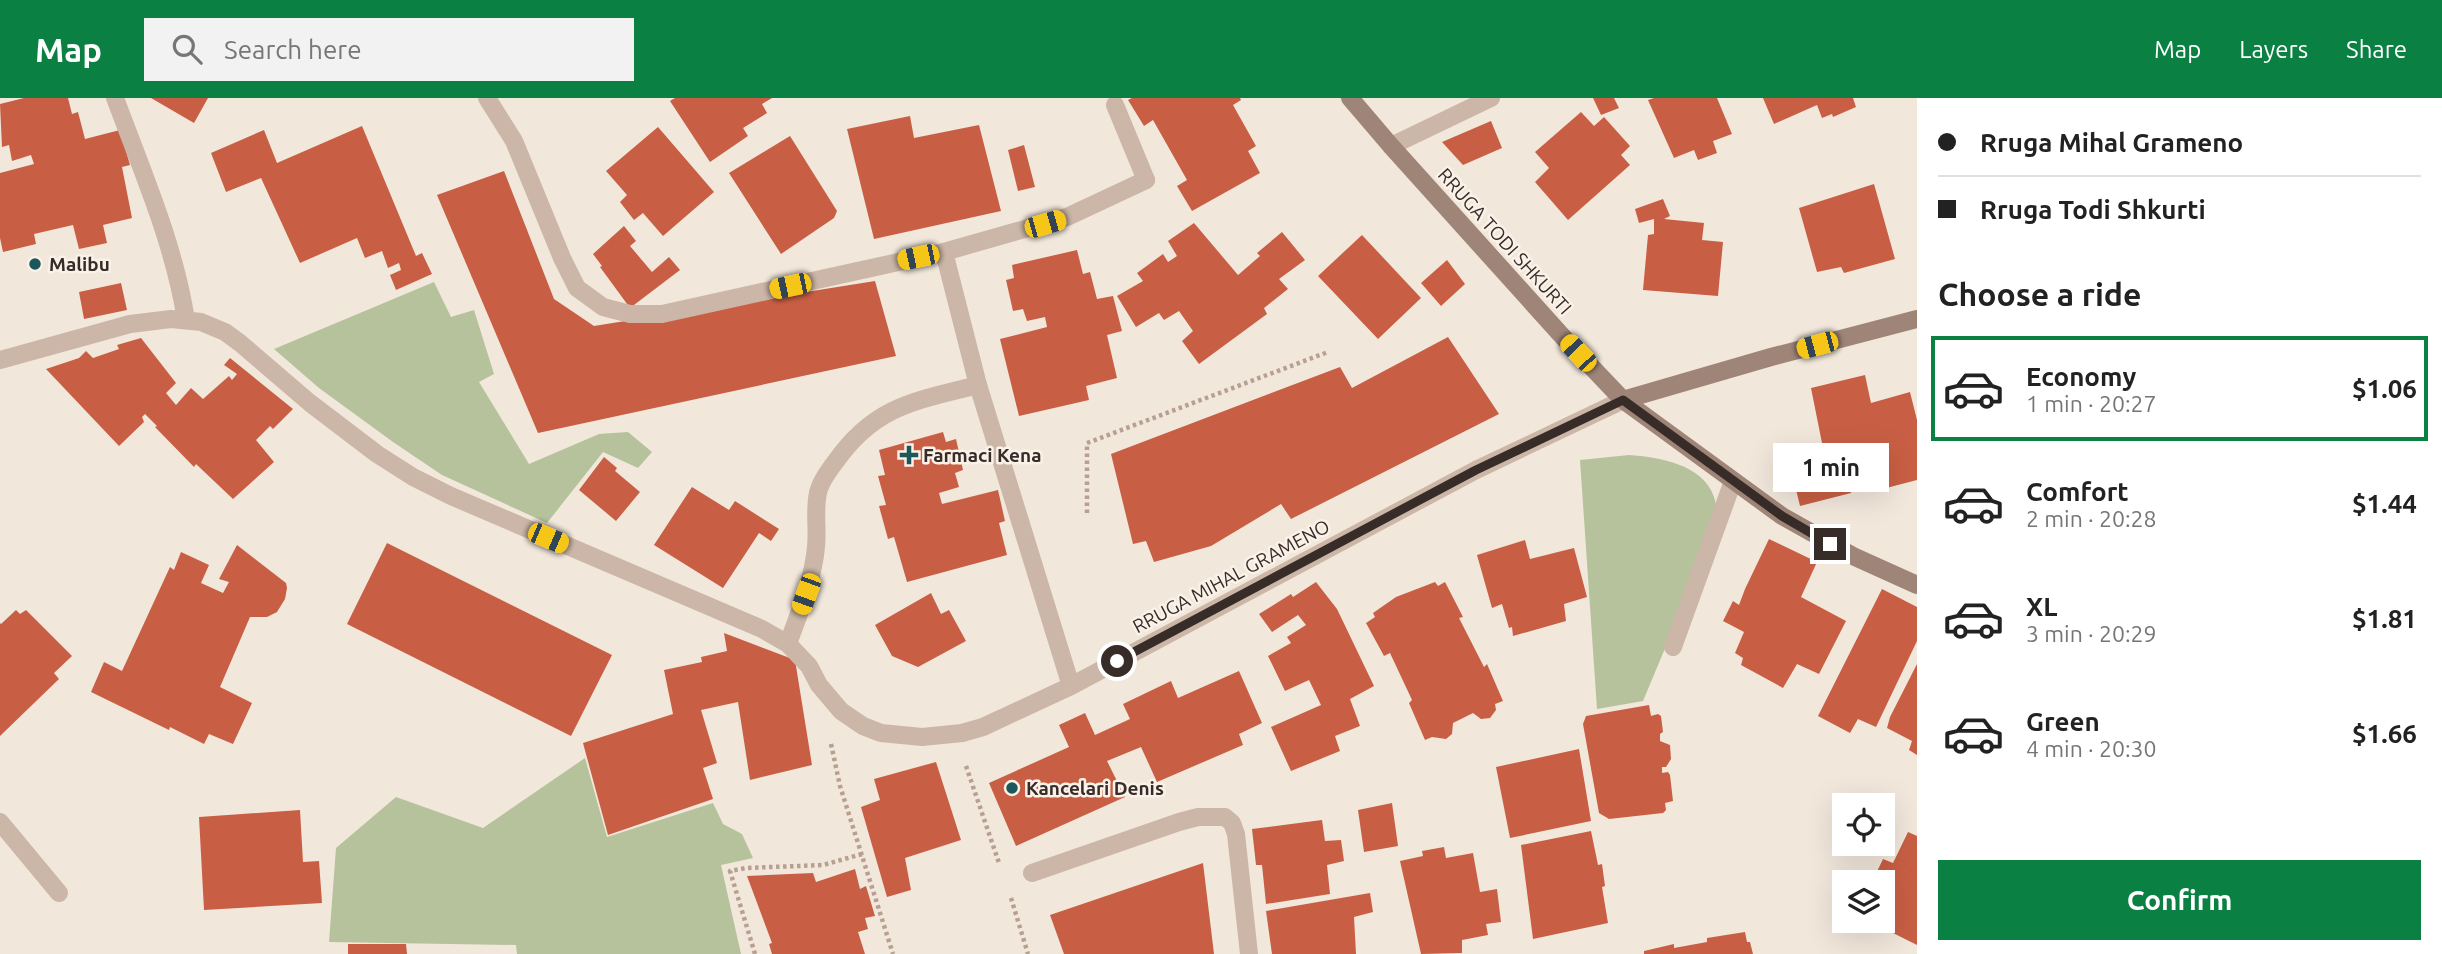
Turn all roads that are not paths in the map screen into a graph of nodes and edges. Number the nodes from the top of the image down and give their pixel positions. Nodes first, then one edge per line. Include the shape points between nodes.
1 (115, 98) edge
2 (487, 98) edge
3 (1350, 98) edge
4 (1491, 98) edge
5 (1115, 105) dead end
6 (1391, 146) junction
7 (944, 251) junction
8 (1917, 319) edge
9 (186, 320) junction
10 (0, 360) edge
11 (978, 385) junction
12 (1623, 400) junction
13 (1733, 481) junction
14 (1917, 585) edge
15 (788, 644) junction
16 (1673, 647) dead end
17 (1071, 686) junction
18 (0, 822) edge
19 (1032, 873) dead end
20 (59, 893) dead end
21 (1249, 954) edge

1 - 9 street via 180,281
2 - 7 street via 514,141 577,288 603,307 631,314 662,314
3 - 6 street, RRUGA TODI SHKURTI
4 - 6 street
5 - 7 street via 1146,180 1067,217
6 - 12 street, RRUGA TODI SHKURTI
7 - 11 street
8 - 12 street, RRUGA MIHAL GRAMENO
9 - 10 street, RRUGA MIHAL GRAMENO via 130,324
9 - 15 street, RRUGA MIHAL GRAMENO via 232,337 335,423 413,477
11 - 15 street via 902,404 848,445 827,473 818,492 816,547 806,594
11 - 17 street
12 - 13 street, RRUGA TODI SHKURTI
12 - 17 street, RRUGA MIHAL GRAMENO via 1476,470
13 - 14 street, RRUGA TODI SHKURTI via 1830,544
13 - 16 street
15 - 17 street, RRUGA MIHAL GRAMENO via 841,711 863,726 901,736 962,733 983,727
18 - 20 street
19 - 21 street via 1179,822 1225,817 1236,834

